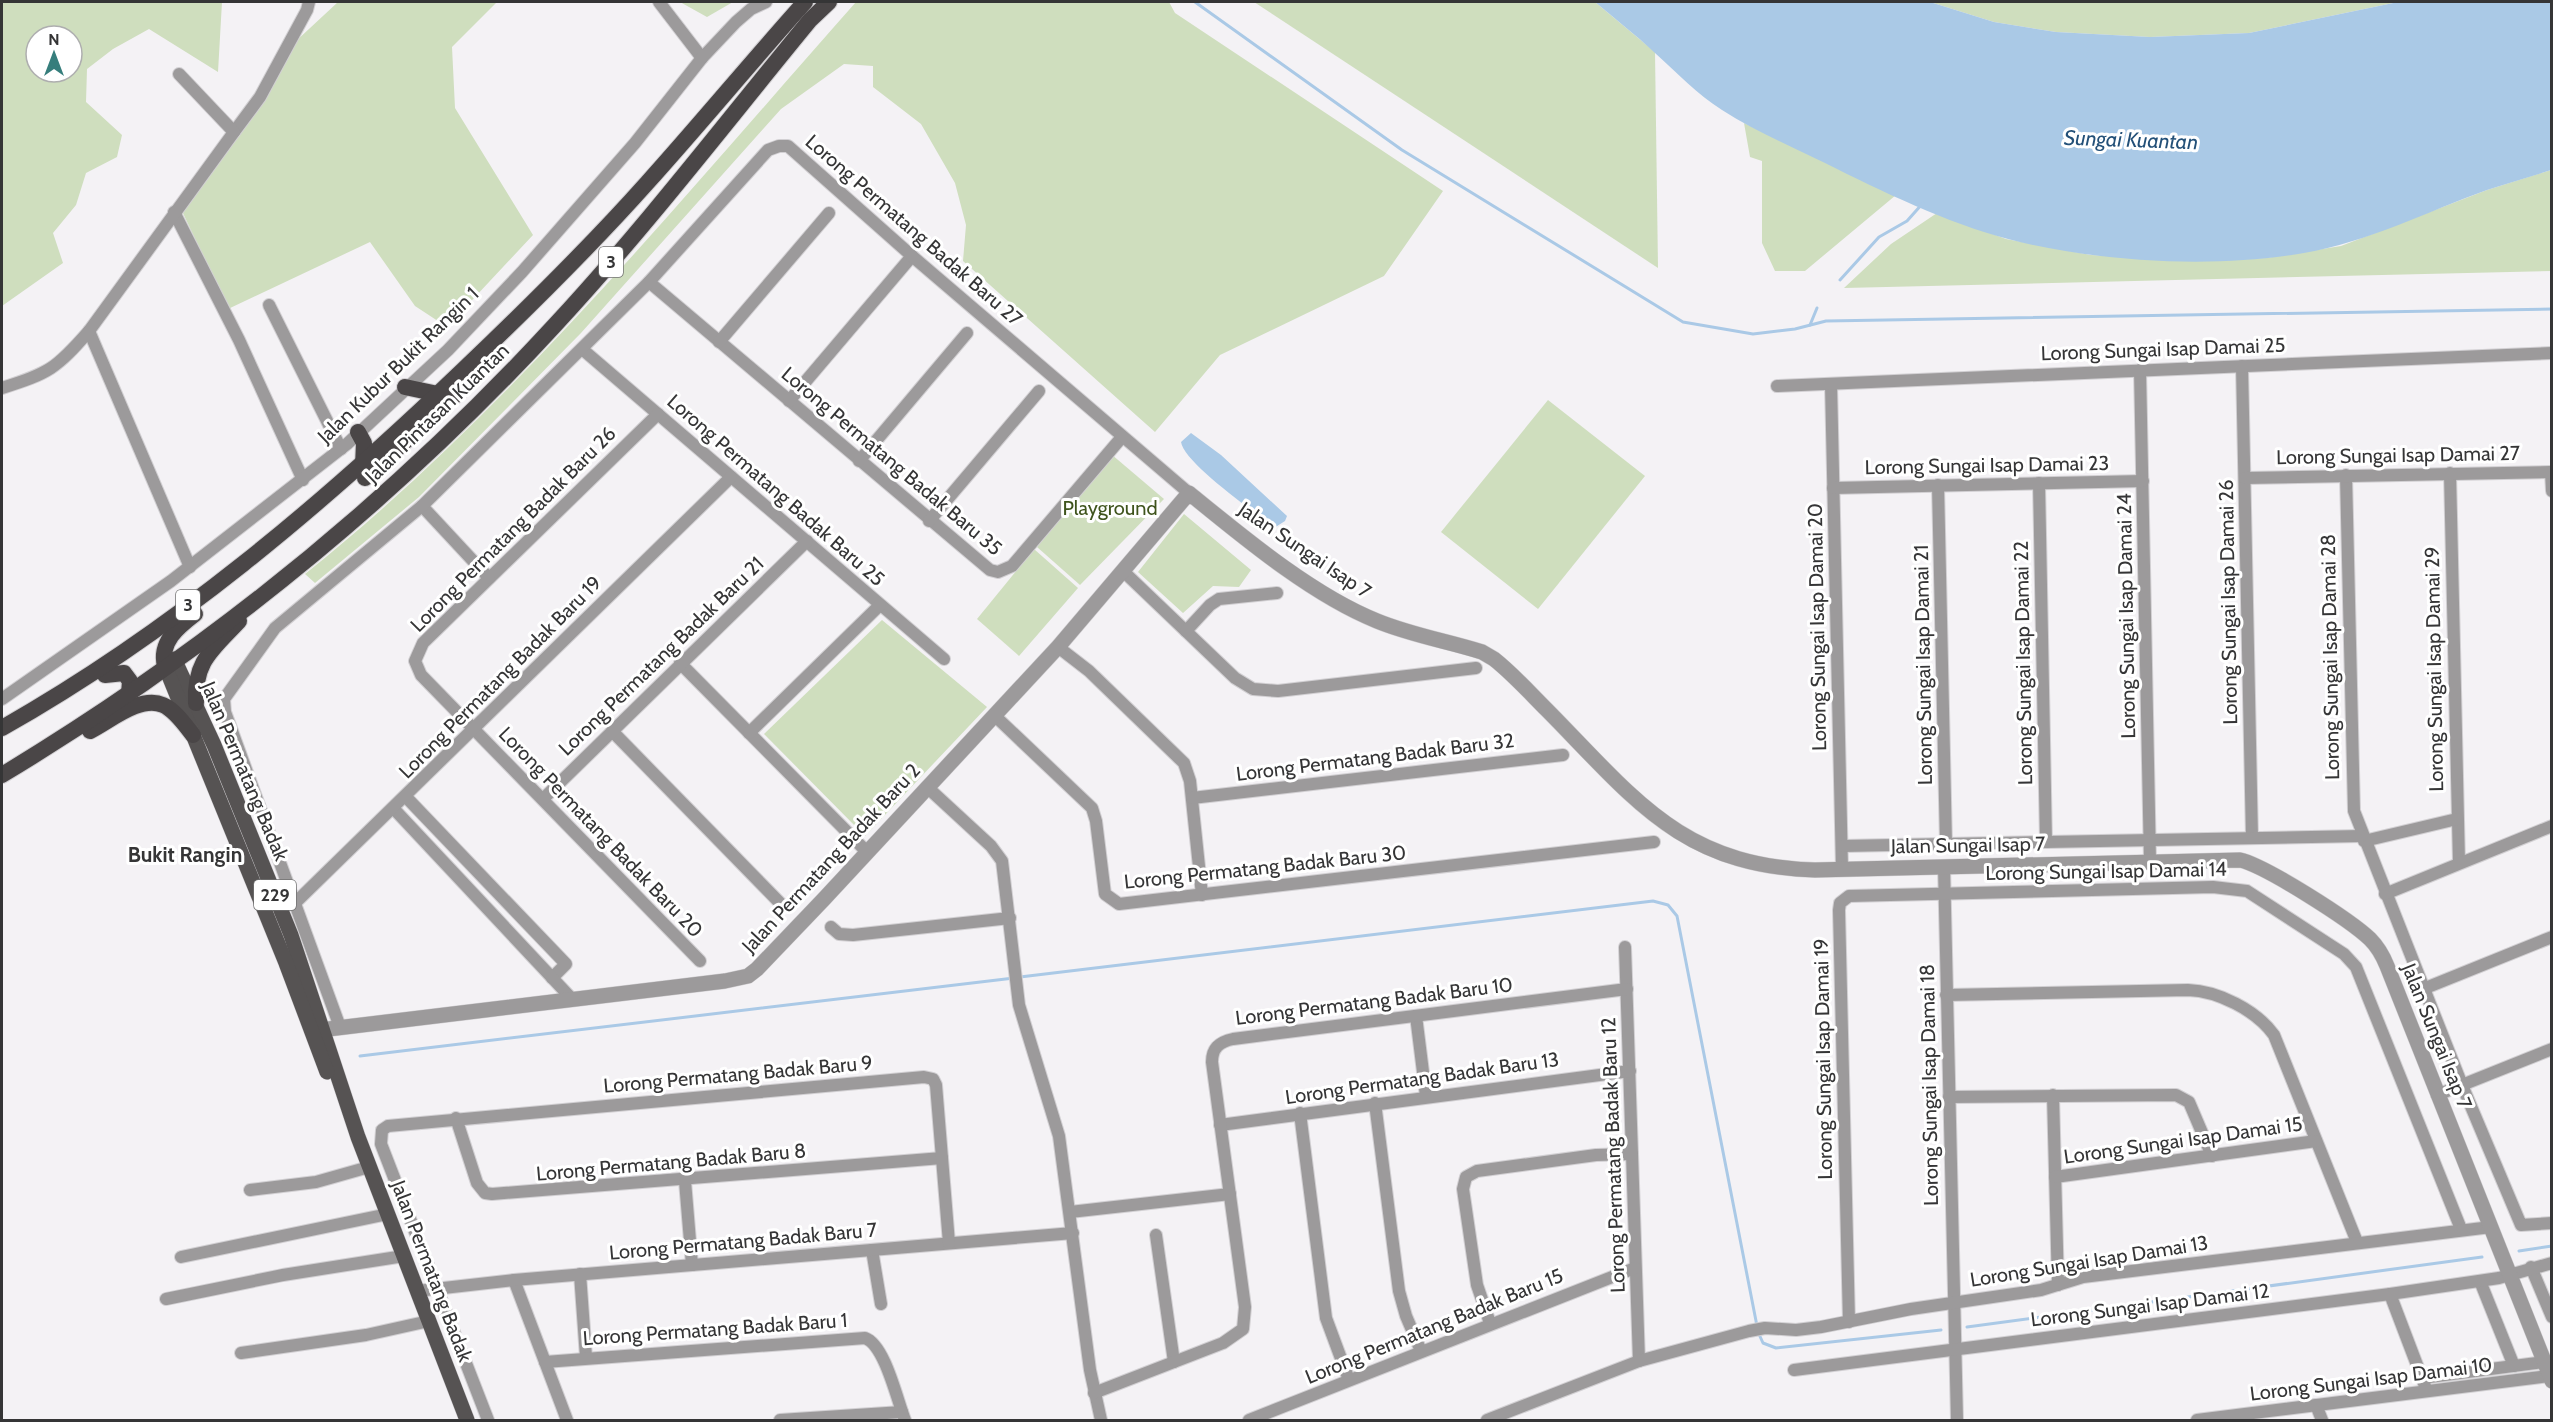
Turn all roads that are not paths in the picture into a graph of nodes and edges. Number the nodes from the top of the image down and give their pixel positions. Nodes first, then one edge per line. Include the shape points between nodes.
1 (309, 2) edge
2 (659, 2) edge
3 (766, 2) edge
4 (805, 2) edge
5 (829, 2) edge
6 (702, 58) junction
7 (179, 74) dead end
8 (234, 132) junction
9 (174, 212) junction
10 (829, 213) dead end
11 (912, 256) junction
12 (649, 282) junction
13 (269, 305) dead end
14 (89, 331) junction
15 (501, 333) junction
16 (967, 333) dead end
17 (719, 342) junction
18 (582, 349) junction
19 (2552, 353) edge
20 (2242, 366) junction
21 (2140, 370) junction
22 (1831, 384) junction
23 (1777, 386) dead end
24 (405, 387) junction
25 (2, 388) edge
26 (1040, 391) dead end
27 (438, 394) junction
28 (789, 401) junction
29 (658, 414) junction
30 (358, 432) junction
31 (1122, 436) junction
32 (341, 449) junction
33 (859, 461) junction
34 (363, 466) junction
35 (2551, 472) edge
36 (2450, 473) junction
37 (2346, 476) junction
38 (731, 477) junction
39 (2245, 478) junction
40 (303, 480) junction
41 (2143, 481) junction
42 (2038, 483) junction
43 (1938, 485) junction
44 (1833, 488) junction
45 (2552, 491) edge
46 (1189, 493) junction
47 (422, 506) junction
48 (929, 521) junction
49 (807, 541) junction
50 (190, 567) junction
51 (1123, 571) junction
52 (489, 578) junction
53 (268, 590) junction
54 (1277, 593) dead end
55 (880, 605) junction
56 (1186, 631) junction
57 (1058, 647) junction
58 (168, 659) junction
59 (944, 659) dead end
60 (680, 663) junction
61 (1476, 668) dead end
62 (105, 675) junction
63 (129, 694) junction
64 (2, 699) edge
65 (196, 703) junction
66 (994, 715) junction
67 (2, 728) edge
68 (474, 729) junction
69 (612, 731) junction
70 (749, 733) junction
71 (193, 735) junction
72 (2, 738) edge
73 (41, 751) junction
74 (1563, 755) dead end
75 (2, 775) edge
76 (927, 787) junction
77 (406, 797) junction
78 (1192, 798) junction
79 (543, 799) junction
80 (394, 809) junction
81 (2457, 819) junction
82 (2552, 826) edge
83 (2252, 838) junction
84 (2363, 838) junction
85 (2150, 840) junction
86 (1654, 842) dead end
87 (2046, 842) junction
88 (1946, 844) junction
89 (1842, 846) junction
90 (867, 852) junction
91 (2150, 861) junction
92 (2459, 863) junction
93 (1944, 866) junction
94 (1842, 869) junction
95 (1945, 894) junction
96 (2385, 894) junction
97 (1202, 895) junction
98 (295, 903) junction
99 (780, 903) dead end
100 (1010, 918) junction
101 (831, 927) dead end
102 (2552, 937) edge
103 (1625, 947) dead end
104 (700, 961) dead end
105 (552, 978) junction
106 (2423, 988) junction
107 (1627, 989) junction
108 (1946, 995) junction
109 (572, 999) junction
110 (1416, 1016) junction
111 (340, 1027) junction
112 (317, 1031) junction
113 (2552, 1049) edge
114 (1630, 1071) junction
115 (2462, 1085) junction
116 (2053, 1095) junction
117 (2437, 1095) junction
118 (1426, 1096) junction
119 (1949, 1097) junction
120 (1375, 1103) junction
121 (1300, 1113) junction
122 (456, 1118) junction
123 (1220, 1125) junction
124 (2316, 1141) junction
125 (1632, 1154) junction
126 (2212, 1156) junction
127 (942, 1158) junction
128 (369, 1167) junction
129 (2055, 1177) junction
130 (685, 1181) junction
131 (250, 1190) dead end
132 (1230, 1194) junction
133 (1070, 1212) junction
134 (387, 1214) junction
135 (2552, 1223) edge
136 (2491, 1227) junction
137 (2462, 1230) junction
138 (1072, 1233) junction
139 (1156, 1234) dead end
140 (2357, 1242) junction
141 (949, 1243) junction
142 (872, 1250) junction
143 (404, 1256) junction
144 (181, 1257) dead end
145 (2552, 1263) edge
146 (692, 1264) junction
147 (2531, 1267) junction
148 (1635, 1268) junction
149 (580, 1274) junction
150 (2511, 1276) junction
151 (514, 1280) junction
152 (2480, 1281) junction
153 (2058, 1285) junction
154 (436, 1288) junction
155 (417, 1291) junction
156 (2390, 1294) junction
157 (166, 1299) dead end
158 (1953, 1302) junction
159 (882, 1304) dead end
160 (2552, 1317) edge
161 (429, 1321) junction
162 (1849, 1322) junction
163 (1490, 1323) junction
164 (1954, 1350) junction
165 (1421, 1351) junction
166 (241, 1353) dead end
167 (586, 1358) junction
168 (1639, 1361) junction
169 (545, 1362) junction
170 (1174, 1362) junction
171 (2514, 1366) junction
172 (1794, 1370) dead end
173 (2548, 1373) edge
174 (2422, 1378) junction
175 (1349, 1380) junction
176 (2427, 1391) junction
177 (1094, 1393) junction
178 (2316, 1406) junction
179 (903, 1416) edge
180 (824, 1419) edge
181 (2219, 1419) edge
182 (467, 1420) edge
183 (488, 1420) edge
184 (567, 1420) edge
185 (780, 1420) edge
186 (1101, 1420) edge
187 (1249, 1420) edge
188 (1487, 1420) edge
189 (1957, 1420) edge
190 (2197, 1420) edge
191 (2322, 1420) edge

1 - 8 street via 260,97
2 - 6 street
3 - 6 street, Jalan Kubur Bukit Rangin 1 via 736,22
4 - 15 highway, Jalan Pintasan Kuantan / 3 via 648,182
5 - 53 highway, Jalan Pintasan Kuantan / 3 via 595,281 521,361 373,505
6 - 24 street, Jalan Kubur Bukit Rangin 1 via 635,143 522,272 448,350
7 - 8 street
8 - 9 street
9 - 14 street
9 - 40 street via 239,340
10 - 17 street
11 - 12 street, Lorong Permatang Badak Baru 27 via 788,146 779,146 768,150
11 - 28 street
11 - 31 street, Lorong Permatang Badak Baru 27
12 - 17 street, Lorong Permatang Badak Baru 35
12 - 18 street, Lorong Permatang Badak Baru 27
13 - 32 street
14 - 25 street via 50,371
14 - 50 street
15 - 27 highway, Jalan Pintasan Kuantan / 3
15 - 58 highway via 477,373 410,439 304,530 178,628
16 - 33 street
17 - 28 street, Lorong Permatang Badak Baru 35
18 - 29 street, Lorong Permatang Badak Baru 25
18 - 47 street, Lorong Permatang Badak Baru 27
19 - 20 street, Lorong Sungai Isap Damai 25
20 - 21 street, Lorong Sungai Isap Damai 25
20 - 39 street, Lorong Sungai Isap Damai 26
21 - 22 street, Lorong Sungai Isap Damai 25
21 - 41 street, Lorong Sungai Isap Damai 24
22 - 23 street, Lorong Sungai Isap Damai 25
22 - 44 street, Lorong Sungai Isap Damai 20
24 - 27 highway
24 - 30 street, Jalan Kubur Bukit Rangin 1
26 - 48 street
27 - 34 highway, Jalan Pintasan Kuantan / 3
28 - 33 street, Lorong Permatang Badak Baru 35
29 - 38 street, Lorong Permatang Badak Baru 25
29 - 52 street, Lorong Permatang Badak Baru 26
30 - 32 street, Jalan Kubur Bukit Rangin 1
30 - 34 highway via 364,443
31 - 46 street, Lorong Permatang Badak Baru 27
31 - 48 street, Lorong Permatang Badak Baru 35 via 1005,570 984,567
32 - 40 street, Jalan Kubur Bukit Rangin 1
33 - 48 street, Lorong Permatang Badak Baru 35
34 - 67 highway, Jalan Pintasan Kuantan / 3 via 173,616 100,668
35 - 36 street, Lorong Sungai Isap Damai 27
35 - 45 street
36 - 37 street, Lorong Sungai Isap Damai 27
36 - 81 street, Lorong Sungai Isap Damai 29
37 - 39 street, Lorong Sungai Isap Damai 27
37 - 84 street, Lorong Sungai Isap Damai 28 via 2353,801
38 - 49 street, Lorong Permatang Badak Baru 25
38 - 68 street, Lorong Permatang Badak Baru 19
39 - 83 street, Lorong Sungai Isap Damai 26
40 - 50 street, Jalan Kubur Bukit Rangin 1
41 - 42 street, Lorong Sungai Isap Damai 23
41 - 85 street, Lorong Sungai Isap Damai 24
42 - 43 street, Lorong Sungai Isap Damai 23
42 - 87 street, Lorong Sungai Isap Damai 22
43 - 44 street, Lorong Sungai Isap Damai 23
43 - 88 street, Lorong Sungai Isap Damai 21
44 - 89 street, Lorong Sungai Isap Damai 20
46 - 51 street, Jalan Permatang Badak Baru 2
46 - 94 street, Jalan Sungai Isap 7 via 1266,555 1362,614 1494,659 1644,808 1684,836 1728,856 1770,866
47 - 52 street
47 - 98 street, Lorong Permatang Badak Baru 27 via 275,628 222,703
49 - 55 street, Lorong Permatang Badak Baru 25
49 - 60 street, Lorong Permatang Badak Baru 21
50 - 64 street, Jalan Kubur Bukit Rangin 1
51 - 56 street
51 - 57 street, Jalan Permatang Badak Baru 2
52 - 68 street, Lorong Permatang Badak Baru 26 via 423,643 415,661 421,675
53 - 58 highway, Jalan Pintasan Kuantan / 3
53 - 65 highway via 200,664
54 - 56 street via 1219,599
55 - 59 street, Lorong Permatang Badak Baru 25
55 - 70 street
56 - 61 street via 1235,678 1265,691
57 - 66 street, Jalan Permatang Badak Baru 2
57 - 78 street via 1178,755 1188,771
58 - 62 highway via 150,648
58 - 63 highway, Jalan Pintasan Kuantan / 3
58 - 65 main road, Jalan Permatang Badak / 229
58 - 71 main road, Jalan Permatang Badak / 229
60 - 69 street, Lorong Permatang Badak Baru 21
60 - 70 street
62 - 63 highway via 123,673 130,681
62 - 72 highway
63 - 73 highway, Jalan Pintasan Kuantan / 3
65 - 112 main road, Jalan Permatang Badak / 229 via 291,935
66 - 76 street, Jalan Permatang Badak Baru 2
66 - 97 street, Lorong Permatang Badak Baru 30 via 1092,808 1108,898 1126,904
68 - 77 street, Lorong Permatang Badak Baru 19
68 - 79 street, Lorong Permatang Badak Baru 20
69 - 79 street, Lorong Permatang Badak Baru 21
69 - 99 street
70 - 90 street
71 - 73 highway via 169,709 144,704
71 - 112 main road, Jalan Permatang Badak / 229
73 - 75 highway, Jalan Pintasan Kuantan / 3
74 - 78 street, Lorong Permatang Badak Baru 32
76 - 90 street, Jalan Permatang Badak Baru 2
76 - 100 street via 998,853
77 - 80 street, Lorong Permatang Badak Baru 19
77 - 105 street via 566,964
78 - 97 street
79 - 104 street, Lorong Permatang Badak Baru 20
80 - 98 street, Lorong Permatang Badak Baru 19
80 - 105 street
81 - 84 street
81 - 92 street, Lorong Sungai Isap Damai 29
82 - 92 street
83 - 84 street
83 - 85 street
84 - 96 street, Lorong Sungai Isap Damai 28
85 - 87 street
85 - 91 street, Lorong Sungai Isap Damai 24
86 - 97 street, Lorong Permatang Badak Baru 30
87 - 88 street
88 - 89 street
89 - 94 street, Lorong Sungai Isap Damai 20
90 - 109 street, Jalan Permatang Badak Baru 2 via 748,976
91 - 93 street, Jalan Sungai Isap 7
91 - 117 street, Jalan Sungai Isap 7 via 2251,862 2368,938 2387,966
92 - 96 street
93 - 94 street, Jalan Sungai Isap 7
93 - 95 street, Lorong Sungai Isap Damai 18
95 - 108 street, Lorong Sungai Isap Damai 18
95 - 137 street, Lorong Sungai Isap Damai 14 via 2238,888 2336,948 2351,959 2359,974
95 - 162 street, Lorong Sungai Isap Damai 19 via 1849,896 1840,903
96 - 106 street, Lorong Sungai Isap Damai 28
98 - 111 street, Lorong Permatang Badak Baru 27
100 - 101 street via 853,935
100 - 133 street via 1022,1020 1059,1136
102 - 106 street
103 - 107 street, Lorong Permatang Badak Baru 12
105 - 109 street
106 - 115 street, Lorong Sungai Isap Damai 28
107 - 110 street, Lorong Permatang Badak Baru 10
107 - 114 street, Lorong Permatang Badak Baru 12
108 - 119 street, Lorong Sungai Isap Damai 18
108 - 124 street via 2188,990 2217,994 2262,1022 2274,1035
109 - 111 street, Jalan Permatang Badak Baru 2
110 - 118 street
110 - 123 street, Lorong Permatang Badak Baru 10 via 1219,1044 1212,1062
111 - 112 street, Jalan Permatang Badak Baru 2
112 - 128 main road, Jalan Permatang Badak / 229
113 - 115 street
114 - 118 street, Lorong Permatang Badak Baru 13
114 - 125 street, Lorong Permatang Badak Baru 12
115 - 117 street
115 - 135 street, Lorong Sungai Isap Damai 28 via 2521,1225
116 - 119 street
116 - 126 street via 2158,1093 2182,1097 2192,1108
116 - 129 street
117 - 136 street, Jalan Sungai Isap 7
118 - 120 street, Lorong Permatang Badak Baru 13
119 - 158 street, Lorong Sungai Isap Damai 18
120 - 121 street, Lorong Permatang Badak Baru 13
120 - 165 street via 1399,1291
121 - 123 street, Lorong Permatang Badak Baru 13
121 - 175 street via 1326,1318
122 - 127 street, Lorong Permatang Badak Baru 9 via 924,1077 933,1079 936,1085
122 - 130 street, Lorong Permatang Badak Baru 8 via 477,1183 485,1193
122 - 154 street, Lorong Permatang Badak Baru 9 via 396,1123 382,1130 381,1144
123 - 132 street, Lorong Permatang Badak Baru 10
124 - 126 street, Lorong Sungai Isap Damai 15
124 - 140 street
125 - 148 street, Lorong Permatang Badak Baru 12
125 - 163 street via 1477,1171 1466,1177 1463,1190 1477,1286
126 - 129 street, Lorong Sungai Isap Damai 15
127 - 130 street, Lorong Permatang Badak Baru 8
127 - 141 street, Lorong Permatang Badak Baru 9
128 - 131 street via 316,1182
128 - 134 main road, Jalan Permatang Badak / 229
129 - 153 street
130 - 146 street
132 - 133 street
132 - 170 street, Lorong Permatang Badak Baru 10 via 1245,1323 1232,1339
133 - 138 street
134 - 143 main road, Jalan Permatang Badak / 229
134 - 144 street
136 - 137 street, Lorong Sungai Isap Damai 13
136 - 150 street, Jalan Sungai Isap 7
137 - 140 street, Lorong Sungai Isap Damai 13
138 - 141 street, Lorong Permatang Badak Baru 7
138 - 177 street
139 - 170 street
140 - 153 street, Lorong Sungai Isap Damai 13 via 2083,1277
141 - 142 street, Lorong Permatang Badak Baru 7
142 - 146 street, Lorong Permatang Badak Baru 7
142 - 159 street
143 - 155 main road, Jalan Permatang Badak / 229
143 - 157 street
145 - 147 street, Lorong Sungai Isap Damai 12
146 - 149 street, Lorong Permatang Badak Baru 7
147 - 150 street, Lorong Sungai Isap Damai 12
147 - 160 street
148 - 163 street, Lorong Permatang Badak Baru 15
148 - 168 street, Lorong Permatang Badak Baru 12
149 - 151 street, Lorong Permatang Badak Baru 7
149 - 167 street
150 - 152 street, Lorong Sungai Isap Damai 12
150 - 173 street, Jalan Sungai Isap 7
151 - 154 street, Lorong Permatang Badak Baru 7
151 - 169 street
152 - 156 street, Lorong Sungai Isap Damai 12
152 - 171 street
153 - 158 street, Lorong Sungai Isap Damai 13
154 - 155 street, Lorong Permatang Badak Baru 7
154 - 183 street
155 - 161 main road, Jalan Permatang Badak / 229
156 - 164 street, Lorong Sungai Isap Damai 12
156 - 174 street
158 - 162 street, Lorong Sungai Isap Damai 13
158 - 164 street, Lorong Sungai Isap Damai 18
161 - 166 street via 366,1335
161 - 182 main road, Jalan Permatang Badak / 229
162 - 168 street, Lorong Sungai Isap Damai 13 via 1796,1330 1749,1331
163 - 165 street, Lorong Permatang Badak Baru 15
164 - 172 street, Lorong Sungai Isap Damai 12
164 - 189 street, Lorong Sungai Isap Damai 18
165 - 175 street, Lorong Permatang Badak Baru 15
167 - 169 street, Lorong Permatang Badak Baru 1
167 - 179 street, Lorong Permatang Badak Baru 1 via 865,1338 879,1349
168 - 188 street, Lorong Sungai Isap Damai 13
169 - 184 street
170 - 177 street, Lorong Permatang Badak Baru 10
171 - 173 street
171 - 174 street
173 - 176 street, Lorong Sungai Isap Damai 10
174 - 176 street
175 - 187 street, Lorong Permatang Badak Baru 15
176 - 178 street, Lorong Sungai Isap Damai 10
177 - 186 street
178 - 181 street, Lorong Sungai Isap Damai 10
178 - 191 street
179 - 180 street
180 - 185 street
181 - 190 street, Lorong Sungai Isap Damai 10

